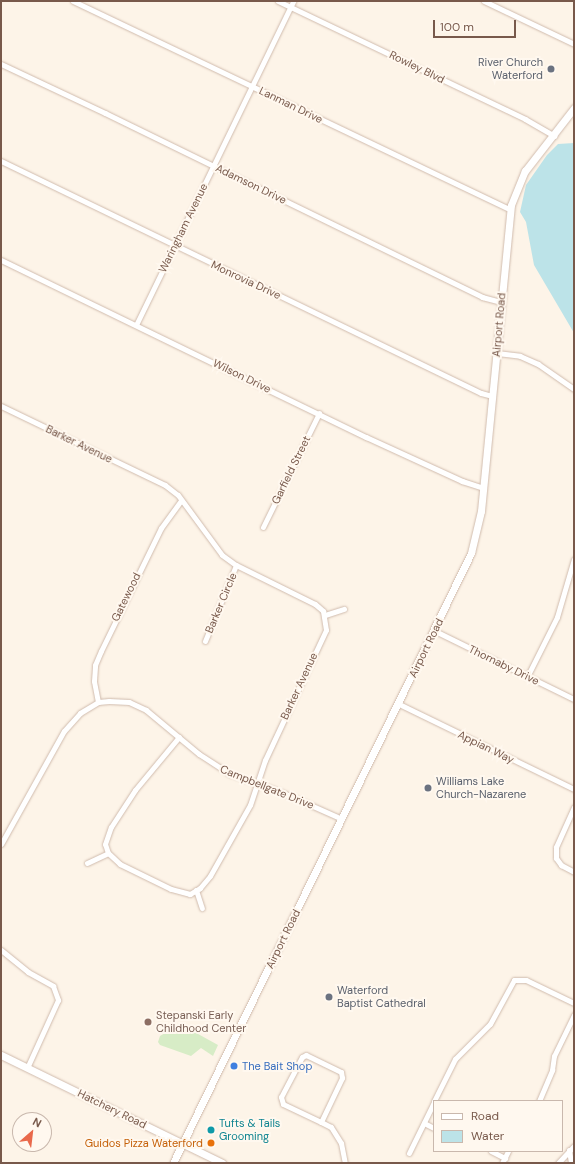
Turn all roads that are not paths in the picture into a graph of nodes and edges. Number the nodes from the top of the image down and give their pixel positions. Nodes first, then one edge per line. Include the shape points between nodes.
1 (73, 1) edge
2 (278, 1) edge
3 (293, 1) edge
4 (484, 1) edge
5 (290, 7) junction
6 (574, 44) edge
7 (1, 64) edge
8 (252, 87) junction
9 (574, 108) edge
10 (554, 136) junction
11 (1, 161) edge
12 (214, 166) junction
13 (510, 209) junction
14 (175, 246) junction
15 (1, 260) edge
16 (501, 302) junction
17 (136, 325) junction
18 (497, 353) junction
19 (574, 389) edge
20 (492, 396) junction
21 (1, 406) edge
22 (318, 413) junction
23 (484, 488) junction
24 (181, 500) junction
25 (263, 527) dead end
26 (574, 559) edge
27 (236, 565) junction
28 (344, 609) dead end
29 (325, 615) junction
30 (435, 631) junction
31 (205, 641) dead end
32 (527, 677) junction
33 (574, 699) edge
34 (98, 702) junction
35 (399, 704) junction
36 (179, 737) junction
37 (256, 784) junction
38 (574, 789) edge
39 (574, 807) edge
40 (342, 818) junction
41 (1, 844) edge
42 (108, 853) junction
43 (87, 863) dead end
44 (574, 872) edge
45 (196, 890) junction
46 (202, 908) dead end
47 (1, 950) edge
48 (574, 1004) edge
49 (574, 1015) edge
50 (1, 1055) edge
51 (27, 1068) junction
52 (434, 1100) edge
53 (539, 1100) edge
54 (433, 1103) edge
55 (321, 1122) junction
56 (424, 1123) junction
57 (433, 1128) edge
58 (183, 1144) junction
59 (574, 1146) edge
60 (569, 1150) junction
61 (492, 1152) edge
62 (409, 1153) dead end
63 (504, 1160) edge
64 (173, 1163) edge
65 (222, 1163) edge
66 (345, 1163) edge
67 (558, 1163) edge
68 (571, 1163) edge

1 - 8 street, Lanman Drive
2 - 5 street, Rowley Blvd
3 - 5 street, Waringham Avenue
4 - 6 street
5 - 8 street, Waringham Avenue
5 - 10 street, Rowley Blvd via 524,119
7 - 12 street, Adamson Drive
8 - 12 street, Waringham Avenue
8 - 13 street, Lanman Drive
9 - 10 street, Airport Road
10 - 13 street, Airport Road via 522,175
11 - 14 street, Monrovia Drive
12 - 14 street, Waringham Avenue
12 - 16 street, Adamson Drive via 482,297
13 - 16 street, Airport Road
14 - 17 street, Waringham Avenue
14 - 20 street, Monrovia Drive
15 - 17 street, Wilson Drive
16 - 18 street, Airport Road
17 - 22 street, Wilson Drive
18 - 19 street via 520,356 538,364
18 - 20 street, Airport Road
20 - 23 street, Airport Road
21 - 24 street, Barker Avenue via 165,485
22 - 23 street, Wilson Drive via 462,481
22 - 25 street, Garfield Street
23 - 30 street, Airport Road via 479,527 473,548
24 - 27 street, Barker Avenue via 222,555
24 - 34 street, Gatewood via 161,528 95,665 94,681
26 - 32 street via 557,616
27 - 29 street, Barker Avenue via 315,604
27 - 31 street, Barker Circle
28 - 29 street
29 - 37 street, Barker Avenue via 326,630 288,707
30 - 32 street, Thornaby Drive
30 - 35 street, Airport Road
32 - 33 street, Thornaby Drive
34 - 36 street, Campbellgate Drive via 137,705
34 - 41 street via 80,713 64,732
35 - 38 street, Appian Way
35 - 40 street, Airport Road
36 - 37 street, Campbellgate Drive via 213,764
36 - 42 street via 135,790 111,827 105,844
37 - 40 street, Campbellgate Drive
37 - 45 street, Barker Avenue via 250,805 226,850
39 - 44 street via 556,847 556,858 561,865
40 - 58 street, Airport Road
42 - 43 street
42 - 45 street via 120,864 171,889 185,894
45 - 46 street
47 - 51 street via 28,972 53,986 58,1000
48 - 52 street via 526,980 514,980 490,1024 455,1059
49 - 53 street via 554,1056 552,1070
50 - 51 street, Hatchery Road
51 - 58 street, Hatchery Road
54 - 56 street
55 - 55 street via 283,1104 281,1097 302,1057 306,1055 341,1072 342,1078
55 - 66 street via 337,1134
56 - 57 street
56 - 62 street
58 - 64 street, Airport Road
58 - 65 street, Hatchery Road
59 - 60 street
60 - 67 street
60 - 68 street
61 - 63 street

